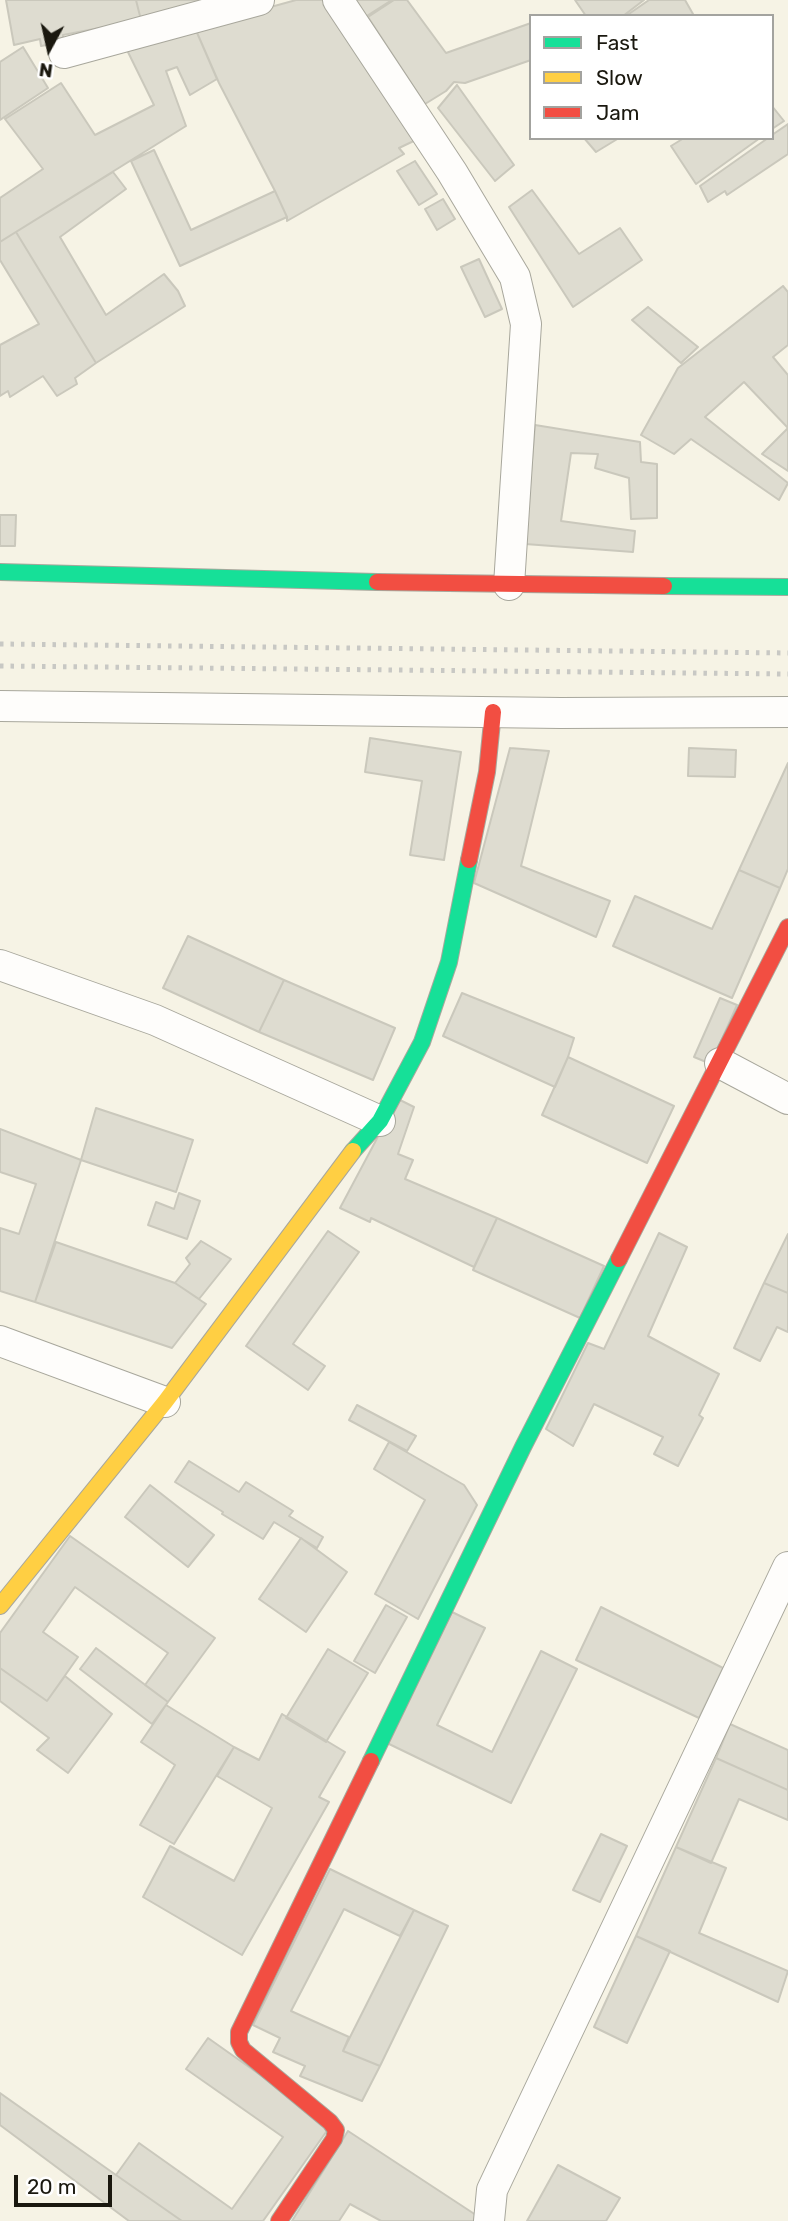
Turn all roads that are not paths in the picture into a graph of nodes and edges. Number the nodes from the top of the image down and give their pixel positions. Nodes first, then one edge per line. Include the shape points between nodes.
1 (258, 0) edge
2 (338, 0) edge
3 (64, 53) dead end
4 (0, 572) edge
5 (509, 585) junction
6 (788, 587) edge
7 (0, 705) edge
8 (493, 712) junction
9 (788, 712) edge
10 (788, 927) edge
11 (0, 965) edge
12 (720, 1063) junction
13 (788, 1099) edge
14 (380, 1121) junction
15 (0, 1342) edge
16 (165, 1402) junction
17 (788, 1567) edge
18 (0, 1606) edge
19 (279, 2221) edge
20 (489, 2221) edge

1 - 3 street
2 - 5 street via 452,172 514,277 526,324
4 - 5 street
5 - 6 street
7 - 8 street
8 - 9 street
8 - 14 street via 487,772 449,962 422,1042
10 - 12 street
11 - 14 street via 155,1020
12 - 13 street
12 - 19 street via 523,1447 239,2032 243,2050 336,2130
14 - 16 street via 343,1162
15 - 16 street
16 - 18 street
17 - 20 street via 492,2190

